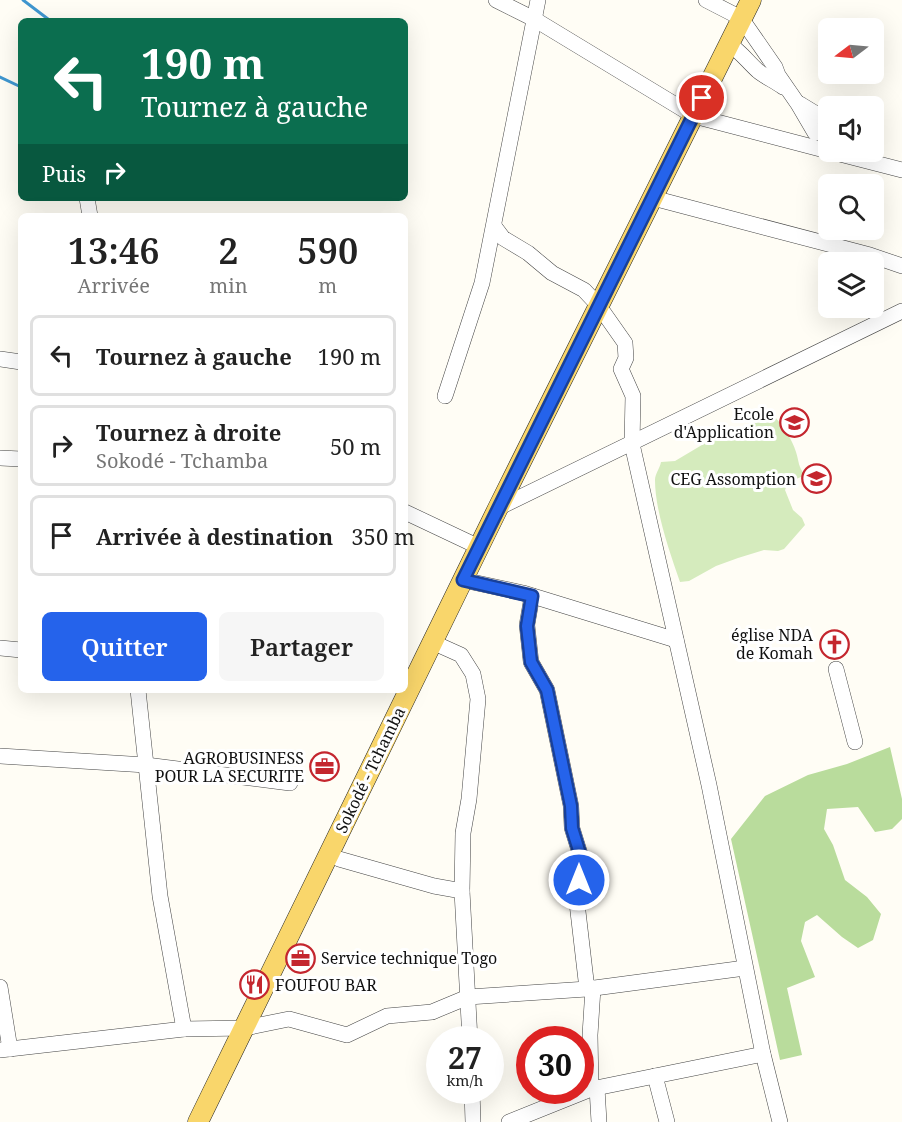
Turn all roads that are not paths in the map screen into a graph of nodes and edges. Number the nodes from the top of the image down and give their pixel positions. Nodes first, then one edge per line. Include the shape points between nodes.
1 (496, 0) edge
2 (538, 0) edge
3 (706, 0) edge
4 (751, 0) edge
5 (741, 18) junction
6 (534, 19) junction
7 (729, 44) junction
8 (798, 104) junction
9 (694, 116) junction
10 (818, 116) edge
11 (818, 129) edge
12 (811, 139) junction
13 (818, 143) edge
14 (872, 162) edge
15 (902, 170) edge
16 (653, 198) junction
17 (494, 226) junction
18 (902, 266) edge
19 (599, 306) junction
20 (902, 311) edge
21 (0, 359) edge
22 (18, 362) edge
23 (445, 396) dead end
24 (632, 444) junction
25 (0, 458) edge
26 (18, 459) edge
27 (498, 508) junction
28 (408, 513) edge
29 (479, 547) junction
30 (463, 580) junction
31 (532, 596) junction
32 (676, 640) junction
33 (432, 642) junction
34 (0, 648) edge
35 (18, 650) edge
36 (836, 669) dead end
37 (408, 692) edge
38 (138, 693) edge
39 (407, 693) edge
40 (855, 742) dead end
41 (0, 756) edge
42 (146, 765) junction
43 (290, 783) dead end
44 (339, 859) dead end
45 (462, 891) junction
46 (746, 968) junction
47 (0, 987) edge
48 (590, 989) junction
49 (468, 998) junction
50 (469, 1026) edge
51 (590, 1026) edge
52 (245, 1028) junction
53 (184, 1029) junction
54 (5, 1049) edge
55 (763, 1054) junction
56 (655, 1076) junction
57 (594, 1088) joint
58 (473, 1104) edge
59 (554, 1104) edge
60 (198, 1122) edge
61 (474, 1122) edge
62 (508, 1122) edge
63 (599, 1122) edge
64 (667, 1122) edge
65 (780, 1122) edge

1 - 6 street
2 - 6 street
3 - 5 street
4 - 5 main road, Sokodé - Tchamba
5 - 7 main road, Sokodé - Tchamba
5 - 8 street
6 - 9 street
6 - 17 street
7 - 8 street
7 - 9 main road, Sokodé - Tchamba
8 - 10 street
8 - 12 street
9 - 12 street
9 - 16 main road, Sokodé - Tchamba
11 - 12 street
12 - 13 street
14 - 15 street
16 - 18 street
16 - 19 main road, Sokodé - Tchamba
17 - 19 street via 502,238 584,290
17 - 23 street via 483,283
19 - 24 street via 625,343 626,358 621,369 633,396
19 - 27 main road, Sokodé - Tchamba
20 - 24 street
21 - 22 street
24 - 27 street
24 - 32 street
25 - 26 street
27 - 29 main road, Sokodé - Tchamba
28 - 29 street
29 - 30 main road, Sokodé - Tchamba
30 - 31 street
30 - 33 main road, Sokodé - Tchamba
31 - 32 street
31 - 48 street via 527,626 531,662 547,690 572,828 581,857 577,903
32 - 46 street
33 - 37 main road, Sokodé - Tchamba
33 - 45 street via 461,655 472,674 478,699 463,833
34 - 35 street
36 - 40 street
38 - 42 street
39 - 52 main road, Sokodé - Tchamba
41 - 42 street
42 - 43 street
42 - 53 street via 160,896
44 - 45 street
45 - 49 street
46 - 48 street
46 - 55 street
47 - 54 street
48 - 49 street
48 - 51 street
49 - 50 street
49 - 52 street via 432,1012 387,1016 347,1035 289,1020
52 - 53 street
52 - 60 main road, Sokodé - Tchamba
53 - 54 street
55 - 56 street
55 - 65 street
56 - 57 street
56 - 64 street
57 - 63 street
58 - 61 street
59 - 62 street

